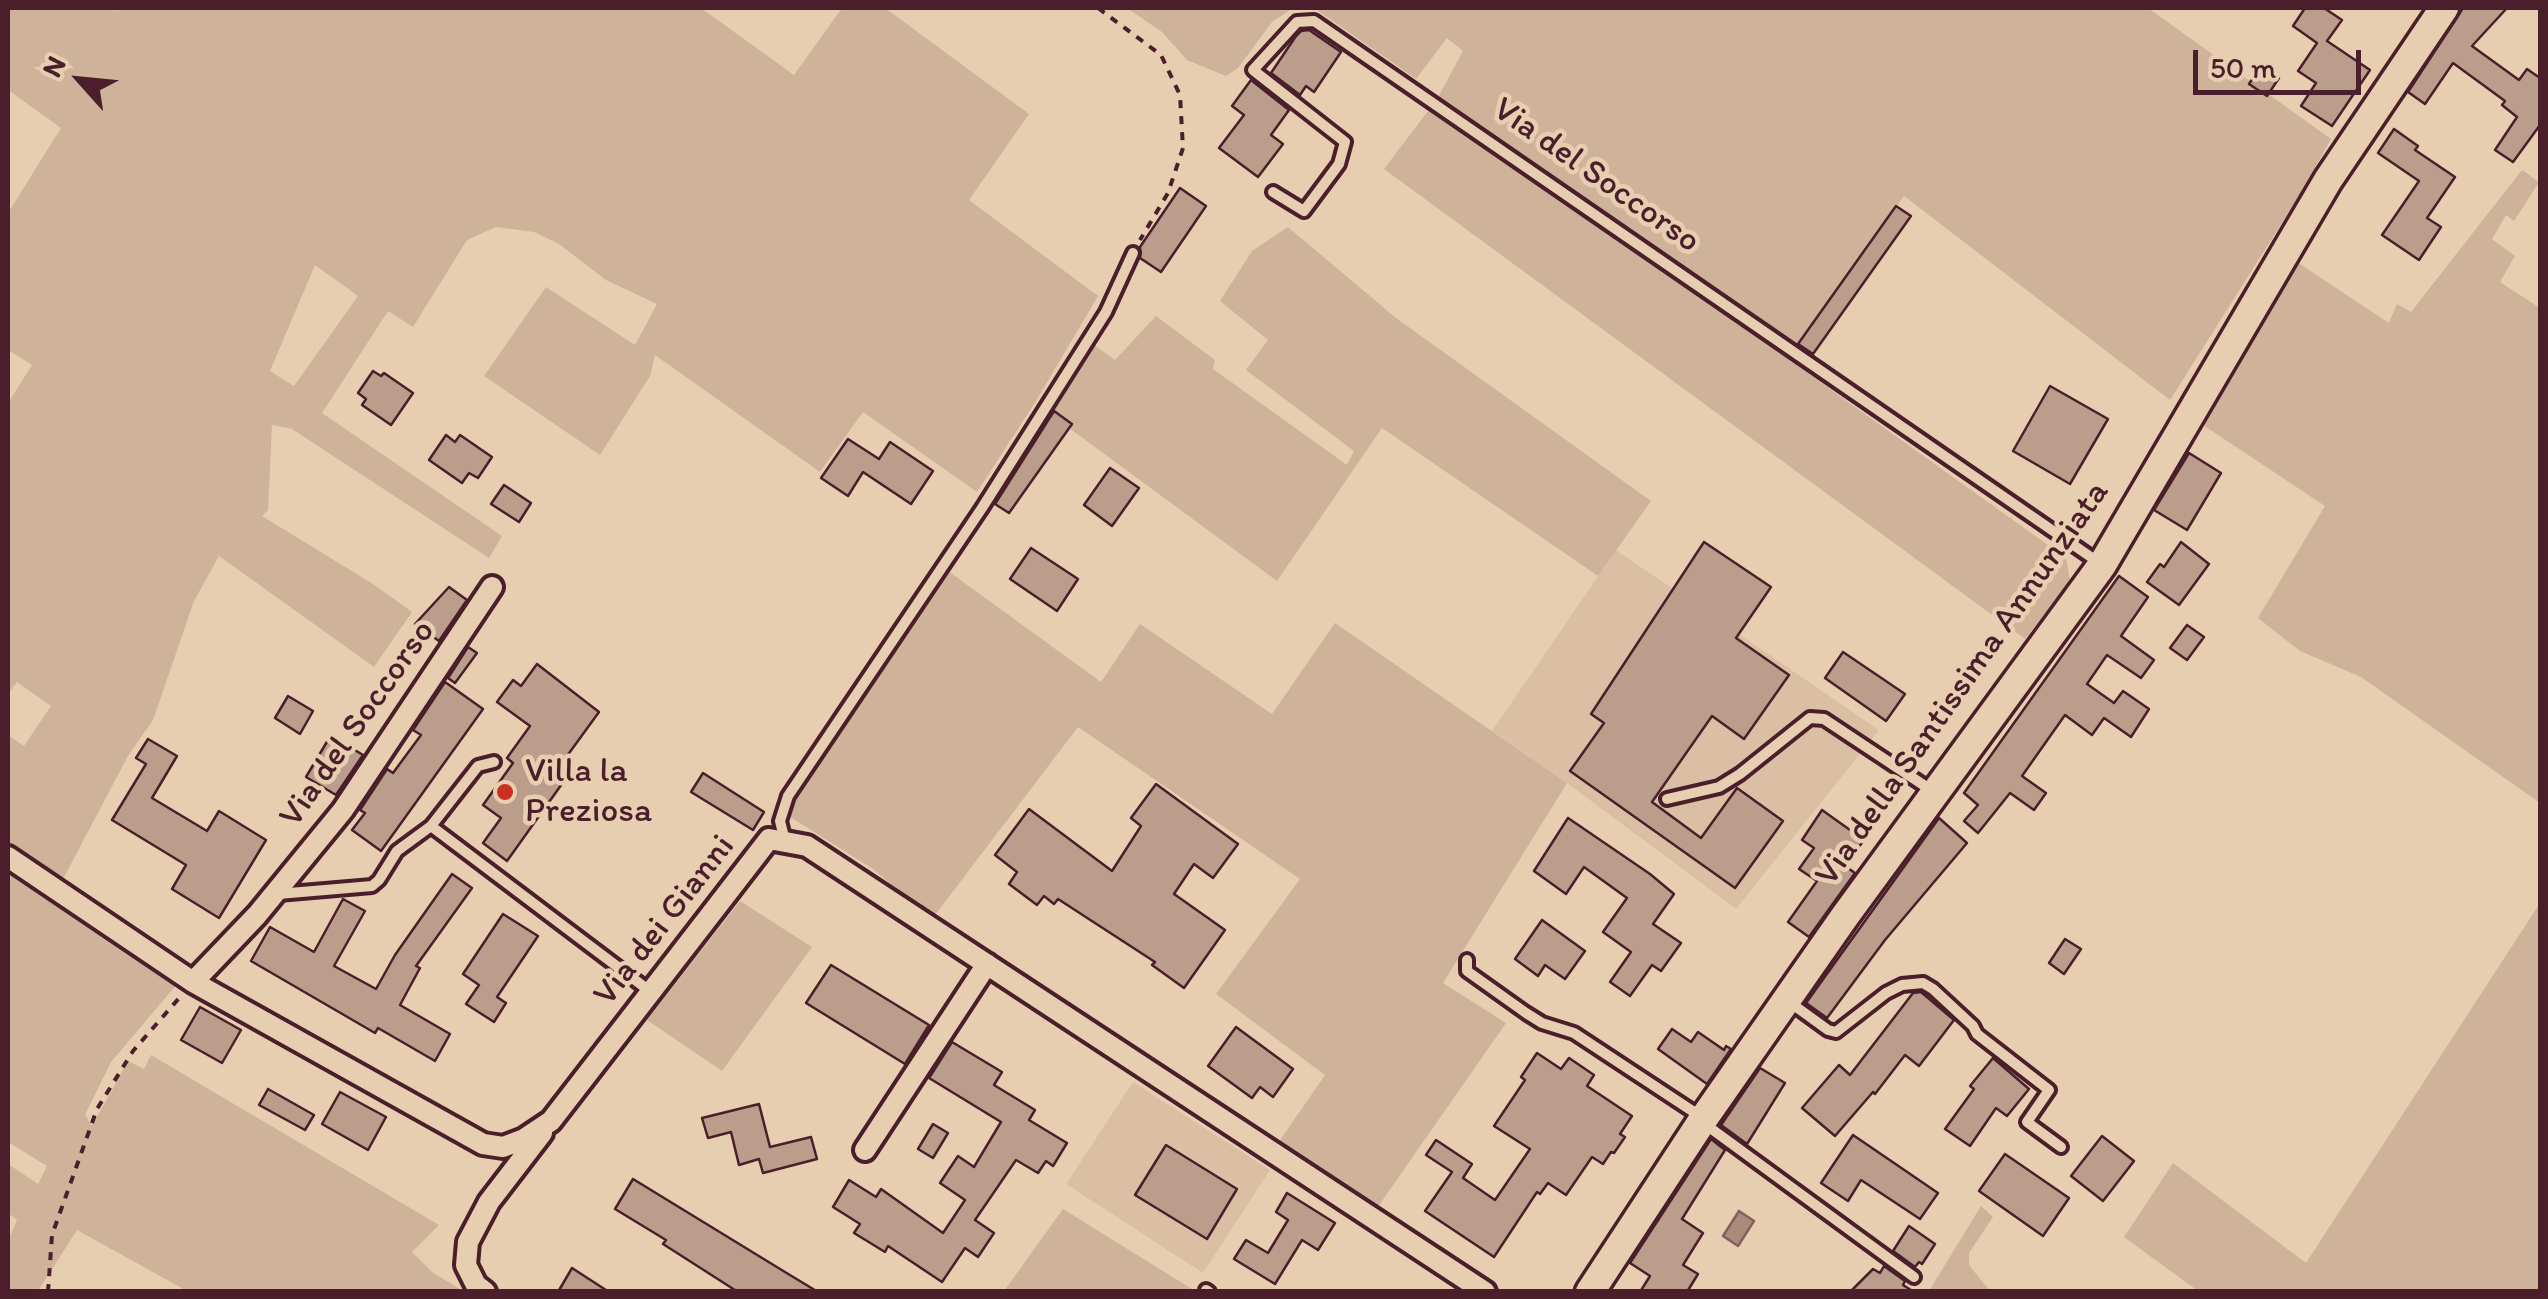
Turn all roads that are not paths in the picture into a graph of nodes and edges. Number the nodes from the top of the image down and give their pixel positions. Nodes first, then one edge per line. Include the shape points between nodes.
1 (2444, 8) edge
2 (1273, 192) dead end
3 (1133, 253) road end
4 (2102, 564) junction
5 (492, 588) dead end
6 (494, 762) dead end
7 (1936, 793) junction
8 (1667, 799) dead end
9 (431, 826) junction
10 (786, 842) junction
11 (8, 857) edge
12 (272, 894) junction
13 (1467, 960) dead end
14 (986, 964) junction
15 (192, 982) junction
16 (651, 992) junction
17 (1788, 1001) junction
18 (551, 1120) junction
19 (1702, 1120) junction
20 (2061, 1147) dead end
21 (865, 1150) dead end
22 (1914, 1278) dead end
23 (484, 1292) edge
24 (1486, 1292) edge
25 (1590, 1292) edge

1 - 4 street, Via della Santissima Annunziata via 2328,180
2 - 4 lane, Via del Soccorso via 1304,211 1339,164 1345,142 1253,70 1297,22 1314,21
3 - 10 lane via 1106,312 982,508 788,796 780,820
4 - 7 street, Via della Santissima Annunziata
5 - 12 street, Via del Soccorso via 366,780
6 - 9 lane via 478,766
7 - 8 lane via 1824,719 1810,718 1719,787
7 - 17 street, Via della Santissima Annunziata
9 - 12 lane via 397,851 372,886
9 - 16 lane
10 - 14 street, Via dei Gianni via 808,846
10 - 16 street, Via dei Gianni via 770,839
11 - 15 street, Via dei Gianni
12 - 15 street, Via del Soccorso
13 - 19 lane via 1467,971 1526,1014 1574,1032
14 - 21 street
14 - 24 street, Via dei Gianni
15 - 18 street, Via dei Gianni via 483,1144 524,1139
16 - 18 street, Via dei Gianni
17 - 19 street, Via della Santissima Annunziata
17 - 20 lane via 1836,1032 1902,985 1933,989 1976,1034 2048,1090 2027,1122
18 - 23 street via 489,1202 468,1242 466,1265
19 - 22 lane
19 - 25 street, Via della Santissima Annunziata

